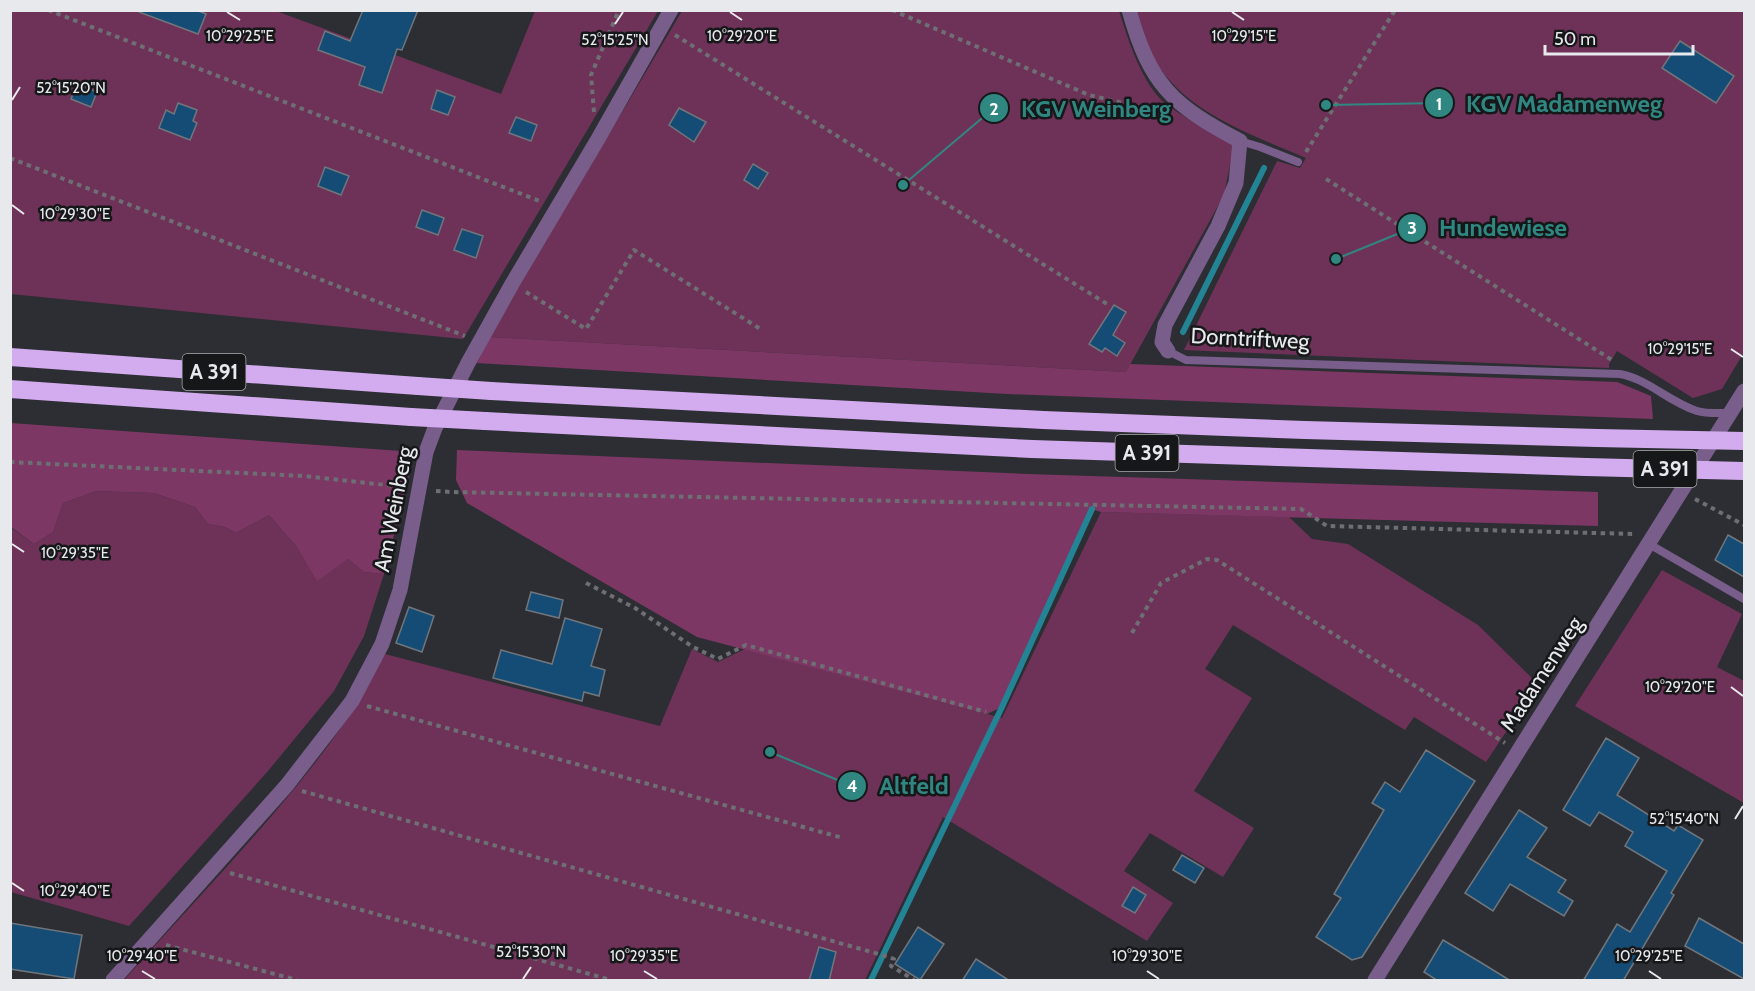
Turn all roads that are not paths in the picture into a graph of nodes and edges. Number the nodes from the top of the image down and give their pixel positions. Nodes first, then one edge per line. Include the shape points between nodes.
1 (671, 10) edge
2 (1129, 10) edge
3 (1240, 141) junction
4 (1298, 162) road end
5 (1168, 351) joint
6 (11, 357) edge
7 (11, 389) edge
8 (1744, 391) edge
9 (1730, 413) junction
10 (1744, 441) edge
11 (1744, 471) edge
12 (1651, 541) junction
13 (1744, 599) edge
14 (1376, 980) edge
15 (113, 981) edge

1 - 15 street, Am Weinberg via 512,284 435,428 418,488 400,590 382,644 355,702 287,785
2 - 3 street via 1143,54 1159,82 1187,110
3 - 4 lane
3 - 5 street, Dorntriftweg via 1236,183 1165,325 1162,342
5 - 9 lane, Dorntriftweg via 1186,360 1620,374 1700,412
6 - 10 highway, A 391, bridge via 490,391 1031,419
7 - 11 highway, A 391, bridge via 485,422 1032,449
8 - 9 street, Madamenweg
9 - 12 street, Madamenweg
12 - 13 lane
12 - 14 street, Madamenweg

